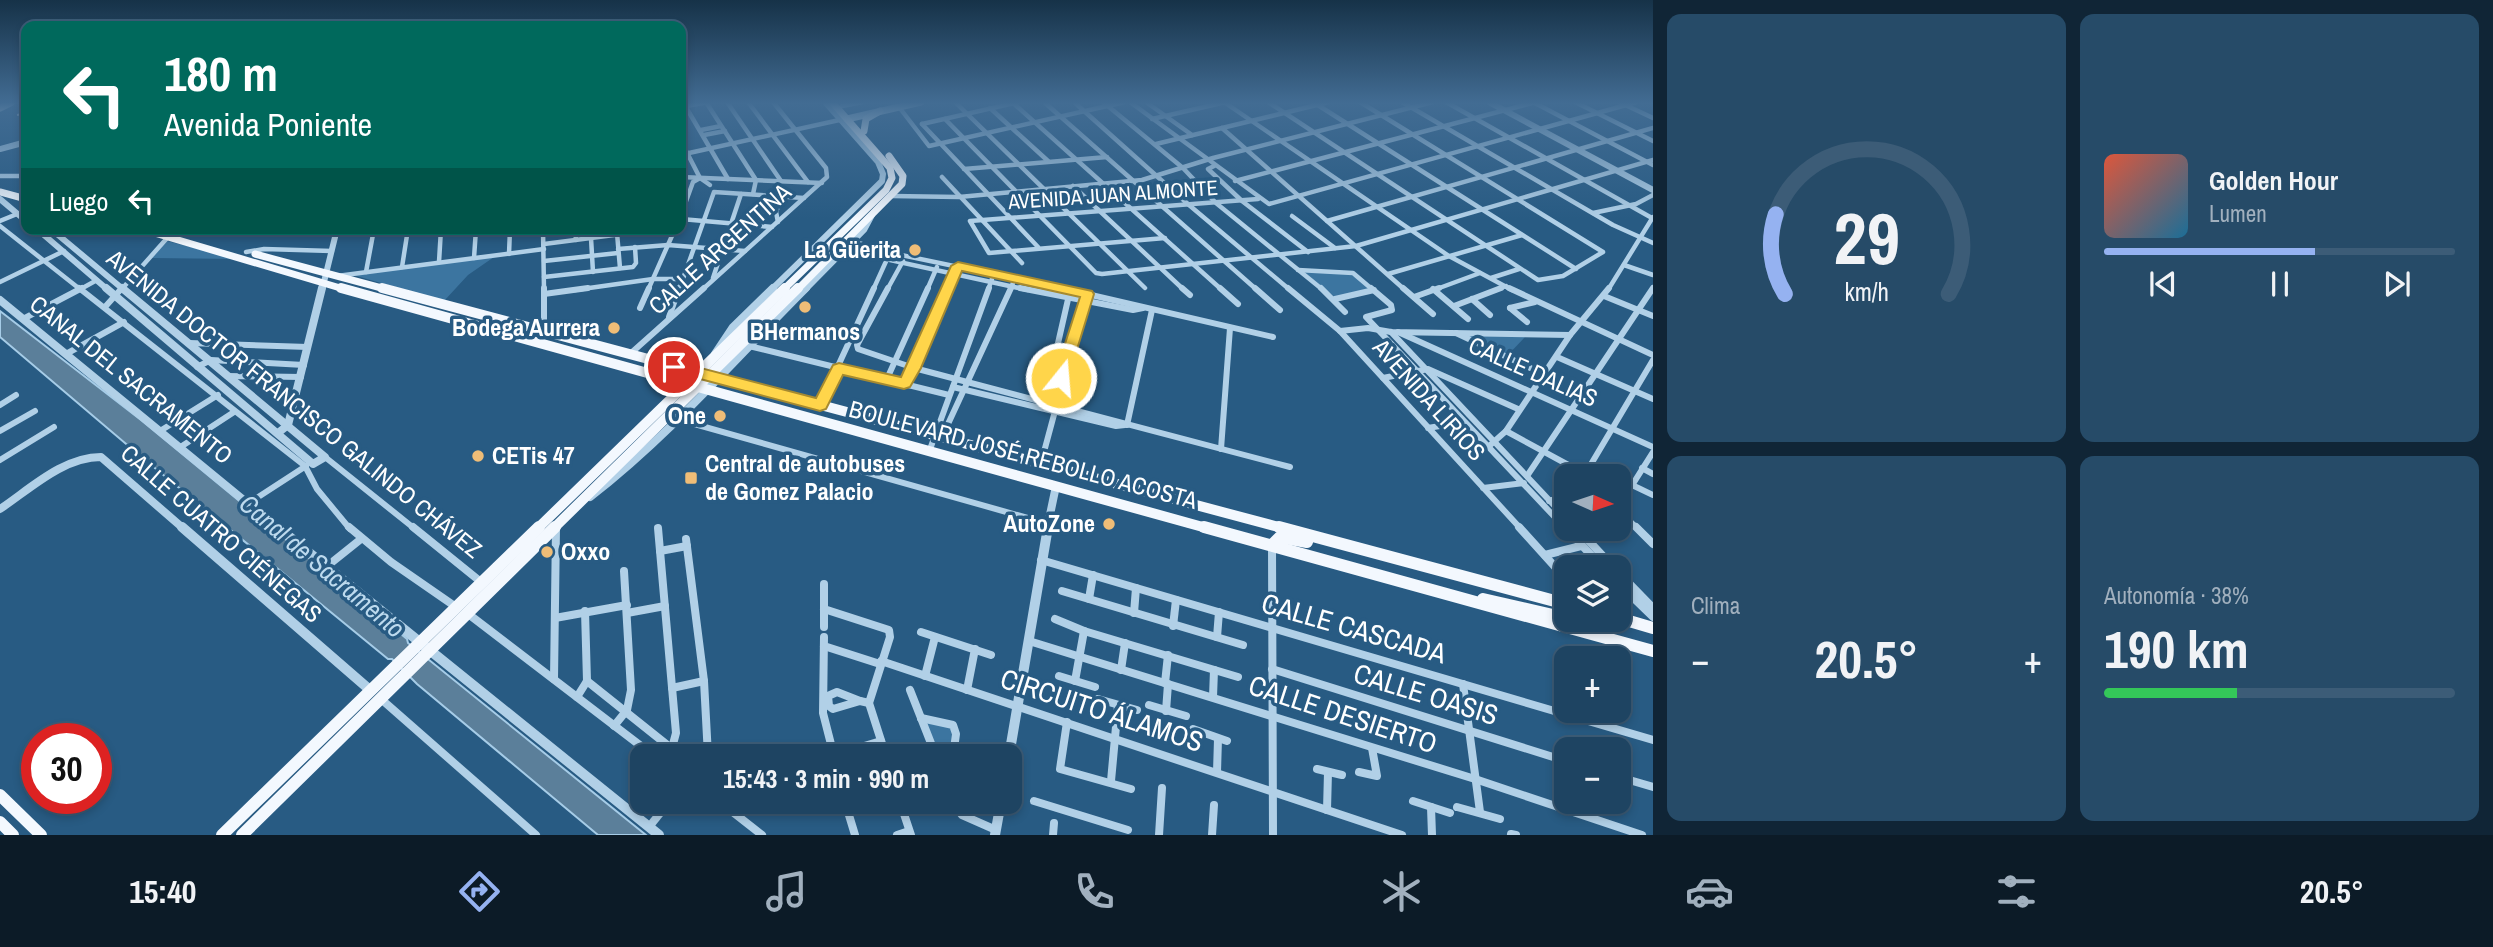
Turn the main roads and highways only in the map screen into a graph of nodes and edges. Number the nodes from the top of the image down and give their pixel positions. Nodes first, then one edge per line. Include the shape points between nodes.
1 (868, 141) edge
2 (873, 141) edge
3 (0, 186) edge
4 (21, 191) edge
5 (0, 192) edge
6 (21, 198) edge
7 (179, 235) edge
8 (181, 235) edge
9 (838, 246) junction
10 (327, 278) junction
11 (473, 314) junction
12 (438, 315) junction
13 (544, 333) junction
14 (513, 334) junction
15 (707, 375) junction
16 (696, 386) junction
17 (864, 417) junction
18 (813, 419) junction
19 (554, 519) junction
20 (1272, 545) junction
21 (1349, 548) junction
22 (1465, 600) junction
23 (1554, 601) edge
24 (462, 610) junction
25 (1554, 615) edge
26 (1631, 622) edge
27 (1653, 628) edge
28 (1653, 651) edge
29 (396, 675) junction
30 (342, 727) junction
31 (0, 795) edge
32 (0, 822) edge
33 (13, 835) edge
34 (41, 835) edge
35 (222, 835) edge
36 (242, 835) edge

1 - 9 main road via 892,171 891,182 868,202
2 - 9 main road via 902,173 902,184 851,240
3 - 4 main road
5 - 6 main road
7 - 10 main road, BOULEVARD JOSÉ REBOLLO ACOSTA
8 - 10 main road, BOULEVARD JOSÉ REBOLLO ACOSTA
9 - 15 main road
9 - 15 main road via 714,356
10 - 11 main road, BOULEVARD JOSÉ REBOLLO ACOSTA
10 - 12 main road, BOULEVARD JOSÉ REBOLLO ACOSTA
11 - 12 main road via 449,311
11 - 13 main road, BOULEVARD JOSÉ REBOLLO ACOSTA
12 - 14 main road, BOULEVARD JOSÉ REBOLLO ACOSTA
13 - 14 main road
13 - 15 main road, BOULEVARD JOSÉ REBOLLO ACOSTA
14 - 16 main road, BOULEVARD JOSÉ REBOLLO ACOSTA
15 - 16 main road
15 - 17 main road, BOULEVARD JOSÉ REBOLLO ACOSTA
16 - 18 main road, BOULEVARD JOSÉ REBOLLO ACOSTA
16 - 19 main road
16 - 19 main road via 671,418
17 - 18 main road via 823,410
17 - 21 main road, BOULEVARD JOSÉ REBOLLO ACOSTA
18 - 20 main road, BOULEVARD JOSÉ REBOLLO ACOSTA
19 - 24 main road
19 - 24 main road via 481,582
20 - 21 main road via 1280,537
20 - 22 main road, BOULEVARD JOSÉ REBOLLO ACOSTA
21 - 23 main road, BOULEVARD JOSÉ REBOLLO ACOSTA
22 - 25 main road via 1500,601
22 - 28 main road, BOULEVARD JOSÉ REBOLLO ACOSTA
24 - 29 main road
26 - 27 main road
29 - 30 main road via 381,699
29 - 30 main road via 370,690
30 - 35 main road
30 - 36 main road
31 - 34 main road
32 - 33 main road

